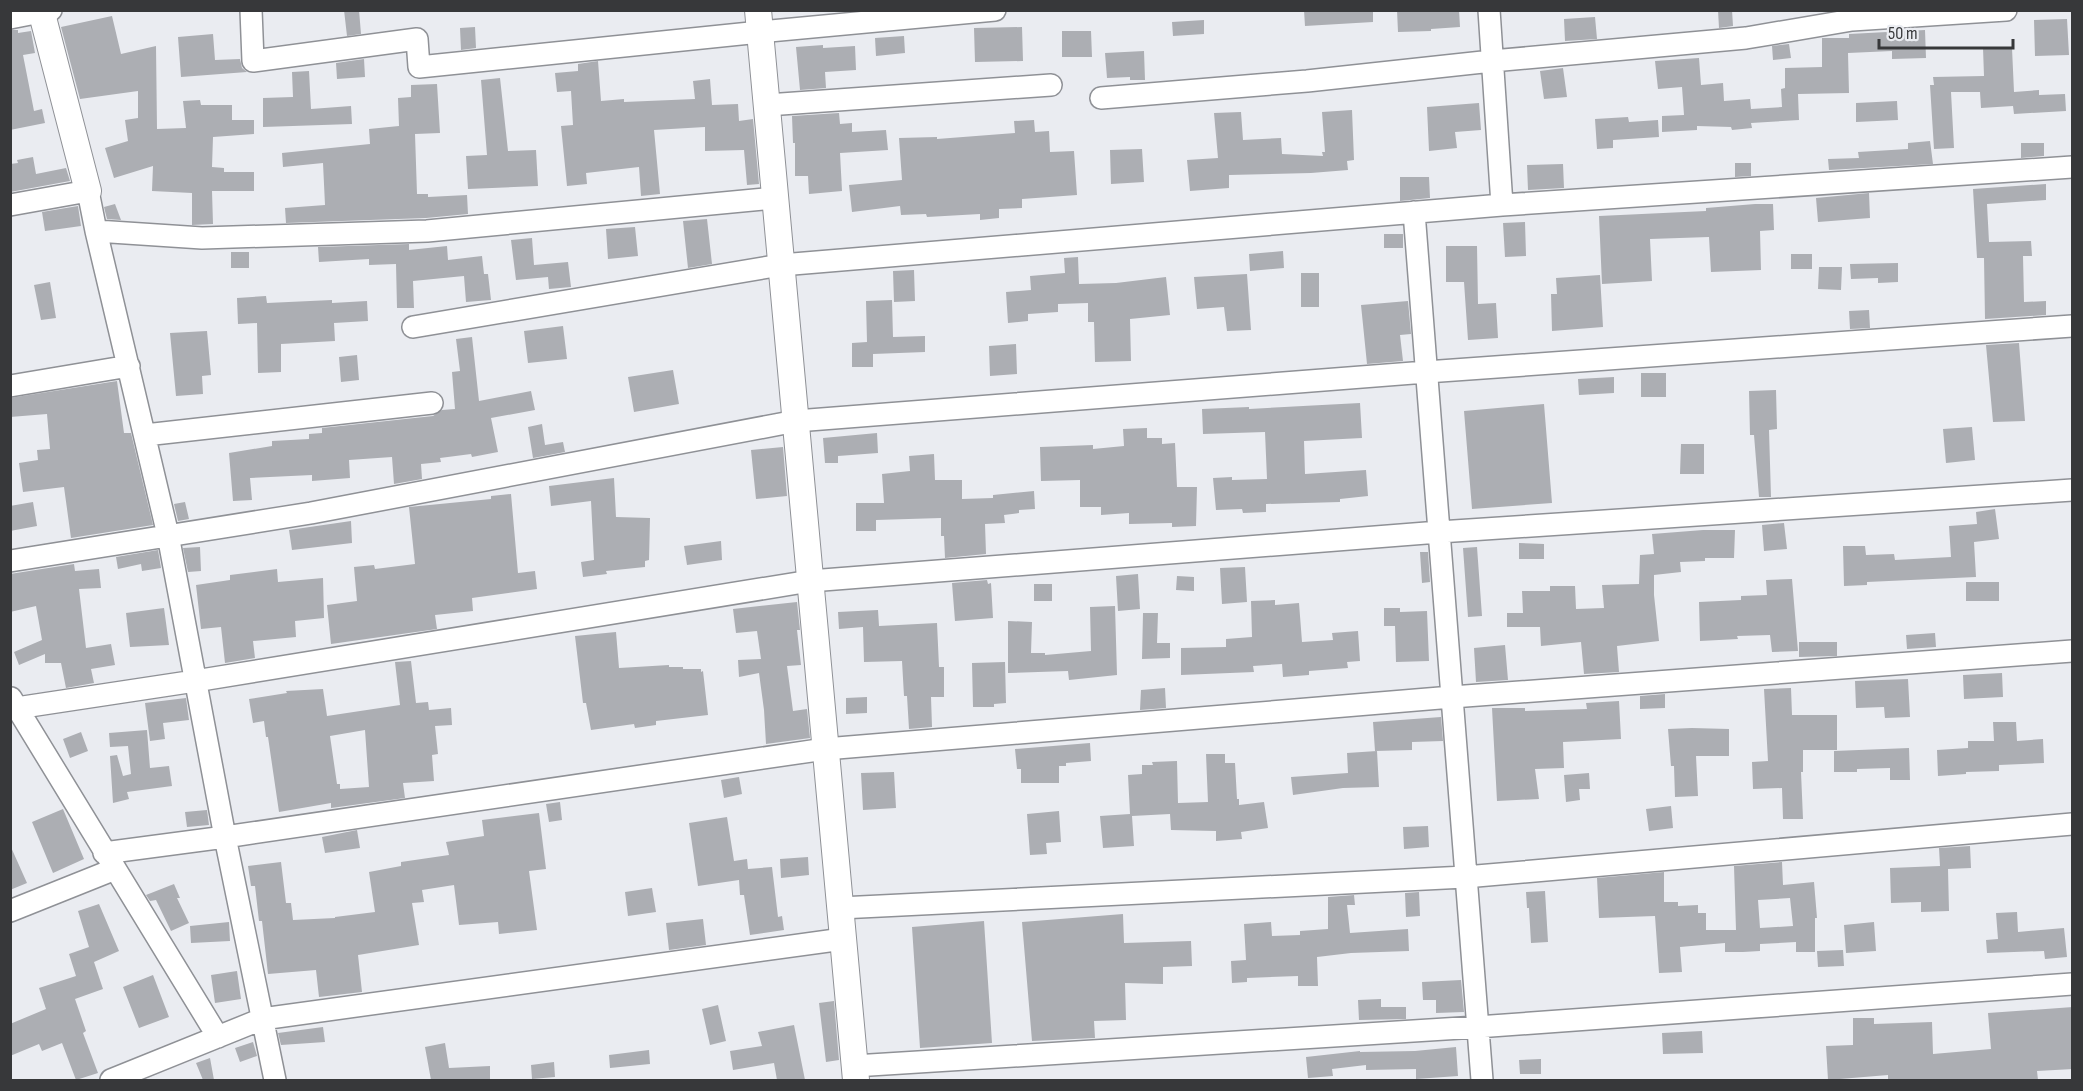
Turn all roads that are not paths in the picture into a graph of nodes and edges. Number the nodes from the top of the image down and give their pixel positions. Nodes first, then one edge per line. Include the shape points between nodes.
1 (251, 10) edge
2 (995, 10) edge
3 (1489, 10) edge
4 (2006, 10) edge
5 (45, 11) edge
6 (10, 18) edge
7 (759, 21) edge
8 (1492, 61) junction
9 (1052, 85) dead end
10 (1101, 98) dead end
11 (767, 105) junction
12 (2073, 167) edge
13 (88, 191) junction
14 (775, 198) junction
15 (1502, 205) junction
16 (10, 206) edge
17 (1414, 212) junction
18 (96, 231) junction
19 (782, 265) junction
20 (2073, 326) edge
21 (413, 327) dead end
22 (129, 366) junction
23 (1426, 372) junction
24 (10, 386) edge
25 (432, 403) dead end
26 (796, 422) junction
27 (145, 435) junction
28 (2073, 490) edge
29 (1439, 532) junction
30 (168, 535) junction
31 (10, 561) edge
32 (810, 581) junction
33 (2073, 651) edge
34 (195, 681) junction
35 (1452, 698) junction
36 (12, 704) edge
37 (825, 749) junction
38 (2073, 824) edge
39 (225, 837) junction
40 (109, 861) junction
41 (1465, 877) junction
42 (840, 908) junction
43 (10, 911) edge
44 (843, 939) junction
45 (2073, 984) edge
46 (262, 1019) junction
47 (1477, 1027) junction
48 (218, 1037) junction
49 (855, 1073) edge
50 (111, 1080) edge
51 (275, 1080) edge
52 (1482, 1080) edge

1 - 7 street via 253,61 417,39 419,67
2 - 7 street
3 - 8 street
4 - 8 street via 1852,20 1746,38
5 - 6 street
5 - 13 street
7 - 11 street
8 - 10 street
8 - 15 street
9 - 11 street
11 - 14 street
12 - 15 street
13 - 16 street
13 - 18 street
14 - 18 street via 427,231 202,238
14 - 19 street
15 - 17 street
17 - 19 street
17 - 23 street
18 - 22 street
19 - 21 street
19 - 26 street
20 - 23 street
22 - 24 street
22 - 27 street
23 - 26 street
23 - 29 street
25 - 27 street
26 - 30 street via 311,513
26 - 32 street
27 - 30 street
28 - 29 street
29 - 32 street
29 - 35 street
30 - 31 street
30 - 34 street
32 - 34 street
32 - 37 street
33 - 35 street
34 - 36 street
34 - 39 street
35 - 37 street
35 - 41 street
36 - 40 street
37 - 39 street
37 - 42 street
38 - 41 street
39 - 40 street
39 - 46 street
40 - 43 street
40 - 48 street
41 - 42 street
41 - 47 street
42 - 44 street
44 - 46 street
44 - 49 street
45 - 47 street
46 - 48 street
46 - 51 street
47 - 49 street
47 - 52 street
48 - 50 street

